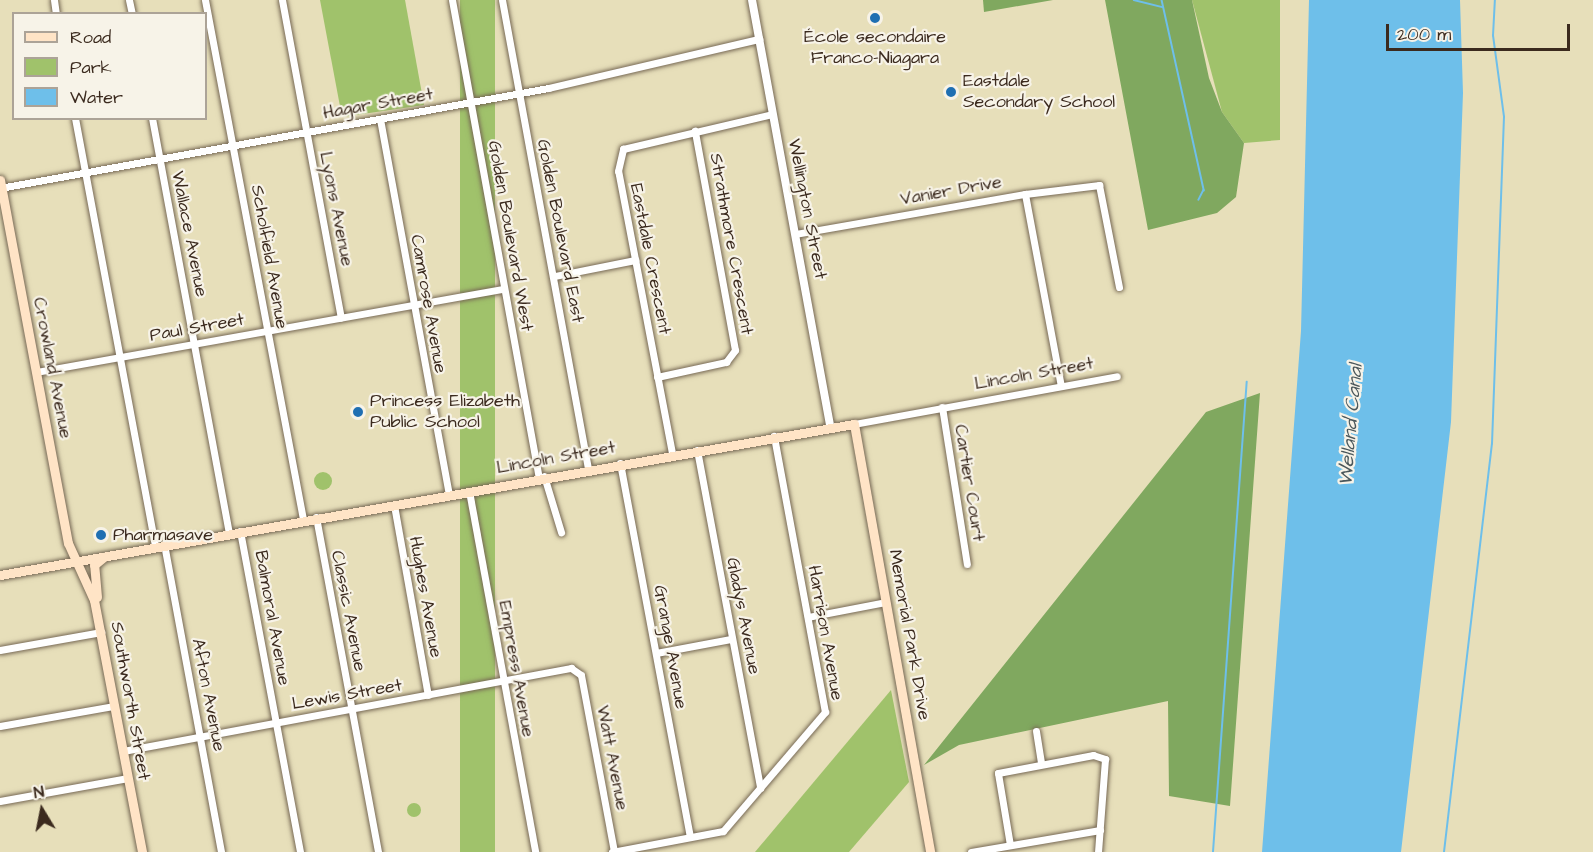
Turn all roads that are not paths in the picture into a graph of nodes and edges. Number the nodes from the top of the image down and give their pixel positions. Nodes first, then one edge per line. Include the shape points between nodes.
1 (205, 0) edge
2 (282, 0) edge
3 (452, 0) edge
4 (502, 0) edge
5 (752, 0) edge
6 (759, 39) junction
7 (519, 93) junction
8 (470, 102) junction
9 (772, 114) junction
10 (380, 119) junction
11 (75, 120) edge
12 (152, 120) edge
13 (695, 131) junction
14 (306, 132) junction
15 (233, 146) junction
16 (159, 159) junction
17 (85, 173) junction
18 (0, 185) edge
19 (1025, 194) junction
20 (795, 234) junction
21 (635, 260) junction
22 (555, 276) junction
23 (1119, 287) dead end
24 (504, 289) junction
25 (412, 305) junction
26 (341, 318) junction
27 (267, 331) junction
28 (194, 344) junction
29 (120, 357) junction
30 (36, 372) junction
31 (1118, 376) dead end
32 (657, 377) junction
33 (1061, 386) junction
34 (942, 407) junction
35 (854, 424) junction
36 (830, 425) junction
37 (774, 436) junction
38 (697, 450) junction
39 (672, 453) junction
40 (620, 463) junction
41 (588, 468) junction
42 (542, 477) junction
43 (469, 491) junction
44 (449, 494) junction
45 (394, 505) junction
46 (63, 518) junction
47 (316, 518) junction
48 (303, 519) junction
49 (240, 531) junction
50 (561, 532) dead end
51 (229, 533) junction
52 (159, 545) junction
53 (107, 555) junction
54 (75, 561) junction
55 (967, 564) dead end
56 (42, 567) junction
57 (0, 575) edge
58 (886, 602) junction
59 (808, 617) junction
60 (98, 618) junction
61 (101, 632) junction
62 (731, 639) junction
63 (0, 650) edge
64 (656, 653) junction
65 (576, 671) joint
66 (503, 681) junction
67 (428, 695) junction
68 (114, 706) junction
69 (352, 709) junction
70 (276, 723) junction
71 (0, 726) edge
72 (1036, 731) dead end
73 (201, 737) junction
74 (123, 751) junction
75 (1041, 764) junction
76 (128, 778) junction
77 (760, 788) junction
78 (0, 801) edge
79 (1100, 830) junction
80 (690, 837) junction
81 (1010, 845) junction
82 (142, 852) edge
83 (221, 852) edge
84 (300, 852) edge
85 (378, 852) edge
86 (535, 852) edge
87 (613, 852) edge
88 (930, 852) edge
89 (971, 852) edge
90 (1098, 852) edge

1 - 15 street, Scholfield Avenue
2 - 14 street, Lyons Avenue
3 - 8 street, Golden Boulevard West
4 - 7 street, Golden Boulevard East
5 - 6 street, Wellington Street
6 - 7 street, Hagar Street
6 - 9 street, Wellington Street
7 - 8 street, Hagar Street
7 - 22 street, Golden Boulevard East
8 - 10 street, Hagar Street
8 - 24 street, Golden Boulevard West
9 - 13 street, Eastdale Crescent
9 - 20 street, Wellington Street
10 - 14 street, Hagar Street
10 - 25 street, Camrose Avenue
11 - 17 street, Afton Avenue
12 - 16 street, Wallace Avenue
13 - 21 street, Eastdale Crescent via 623,149 618,171
13 - 32 street, Strathmore Crescent via 735,350 726,362
14 - 15 street, Hagar Street
14 - 26 street, Lyons Avenue
15 - 16 street, Hagar Street
15 - 27 street, Scholfield Avenue
16 - 17 street, Hagar Street
16 - 28 street, Wallace Avenue
17 - 18 street, Hagar Street
17 - 29 street, Afton Avenue
18 - 30 main road, Crowland Avenue
19 - 20 street, Vanier Drive
19 - 23 street via 1099,185
19 - 33 street, Vanier Drive
20 - 36 street, Wellington Street
21 - 22 street
21 - 32 street, Eastdale Crescent
22 - 41 street, Golden Boulevard East
24 - 25 street, Paul Street
24 - 42 street, Golden Boulevard West
25 - 26 street, Paul Street
25 - 44 street, Camrose Avenue
26 - 27 street, Paul Street
27 - 28 street, Paul Street
27 - 48 street, Scholfield Avenue
28 - 29 street, Paul Street
28 - 51 street, Wallace Avenue
29 - 30 street, Paul Street
29 - 52 street, Afton Avenue
30 - 46 main road, Crowland Avenue
31 - 33 street, Lincoln Street
32 - 39 street, Eastdale Crescent
33 - 34 street, Lincoln Street
34 - 35 street, Lincoln Street
34 - 55 street, Cartier Court
35 - 36 main road, Lincoln Street
35 - 58 main road, Memorial Park Drive
36 - 37 main road, Lincoln Street
37 - 38 main road, Lincoln Street
37 - 59 street, Harrison Avenue
38 - 39 main road, Lincoln Street
38 - 62 street, Gladys Avenue
39 - 40 main road, Lincoln Street
40 - 41 main road, Lincoln Street
40 - 64 street, Grange Avenue
41 - 42 main road, Lincoln Street
42 - 43 main road, Lincoln Street
42 - 50 street, Golden Boulevard West
43 - 44 main road, Lincoln Street
43 - 66 street, Empress Avenue
44 - 45 main road, Lincoln Street
45 - 47 main road, Lincoln Street
45 - 67 street, Hughes Avenue
46 - 54 main road, Crowland Avenue
46 - 56 main road via 63,556
47 - 48 main road, Lincoln Street
47 - 69 street, Classic Avenue
48 - 49 main road, Lincoln Street
49 - 51 main road, Lincoln Street
49 - 70 street, Balmoral Avenue
51 - 52 main road, Lincoln Street
52 - 53 main road, Lincoln Street
52 - 73 street, Afton Avenue
53 - 54 main road, Lincoln Street
53 - 60 main road via 94,565
54 - 56 main road, Lincoln Street
54 - 60 main road, Southworth Street
56 - 57 main road, Lincoln Street
58 - 59 street
58 - 88 main road, Memorial Park Drive
59 - 77 street, Harrison Avenue via 825,712
60 - 61 main road, Southworth Street
61 - 63 street
61 - 68 main road, Southworth Street
62 - 64 street
62 - 77 street, Gladys Avenue
64 - 80 street, Grange Avenue
65 - 66 street, Lewis Street
65 - 87 street, Watt Avenue
66 - 67 street, Lewis Street
66 - 86 street, Empress Avenue
67 - 69 street, Lewis Street
68 - 71 street
68 - 74 main road, Southworth Street
69 - 70 street, Lewis Street
69 - 85 street, Classic Avenue
70 - 73 street, Lewis Street
70 - 84 street, Balmoral Avenue
72 - 75 street
73 - 74 street, Lewis Street
73 - 83 street, Afton Avenue
74 - 76 main road, Southworth Street
75 - 79 street via 1093,755 1105,759
75 - 81 street via 998,773
76 - 78 street
76 - 82 main road, Southworth Street
77 - 80 street, Harrison Avenue via 723,831
79 - 81 street
79 - 90 street
80 - 87 street, Harrison Avenue
81 - 89 street

